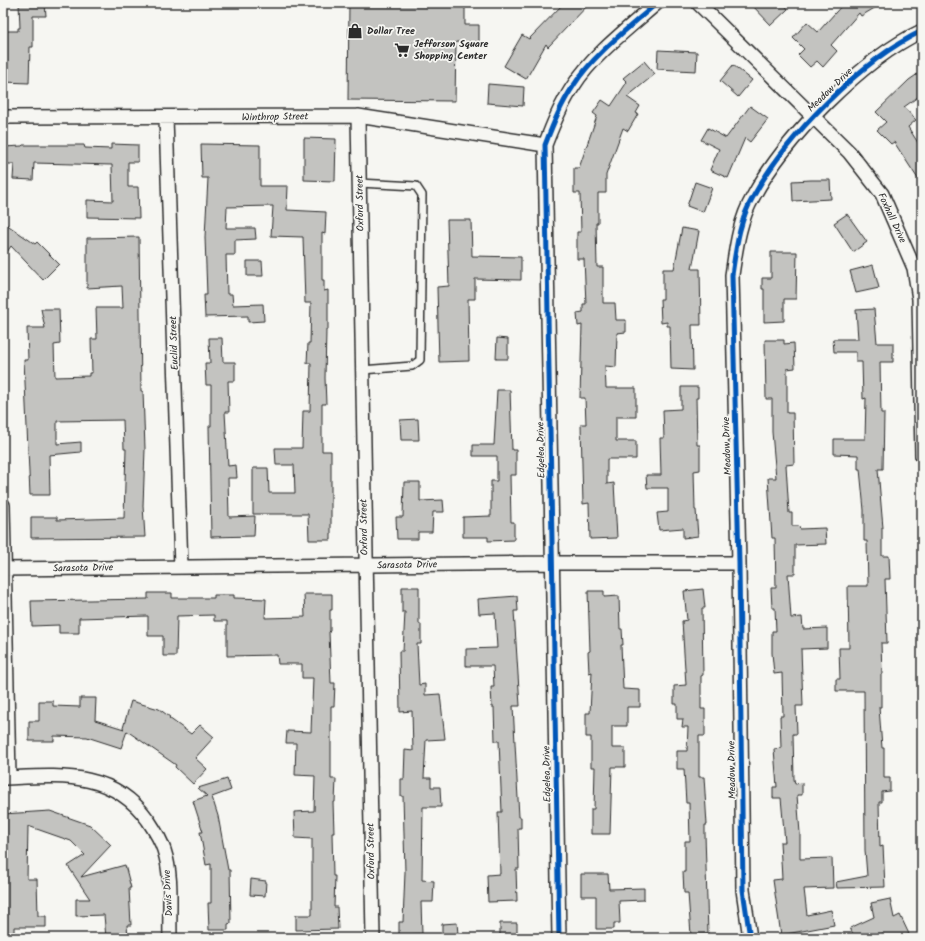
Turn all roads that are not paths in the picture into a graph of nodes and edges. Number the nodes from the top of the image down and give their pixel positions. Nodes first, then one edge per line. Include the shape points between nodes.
1 (656, 3) edge
2 (698, 3) edge
3 (922, 32) edge
4 (358, 116) junction
5 (3, 117) edge
6 (814, 117) junction
7 (166, 118) junction
8 (545, 146) junction
9 (359, 183) junction
10 (362, 370) junction
11 (922, 456) edge
12 (3, 505) edge
13 (552, 563) junction
14 (739, 563) junction
15 (365, 565) junction
16 (181, 567) junction
17 (4, 569) edge
18 (6, 778) edge
19 (170, 938) edge
20 (373, 938) edge
21 (559, 938) edge
22 (750, 938) edge

1 - 8 street, Edgelea Drive via 574,83 560,107
2 - 6 street, Foxhall Drive
3 - 6 street, Meadow Drive via 908,38 872,62
4 - 7 street, Winthrop Street
4 - 8 street, Winthrop Street
4 - 9 street, Oxford Street
5 - 7 street, Winthrop Street
6 - 11 street, Foxhall Drive via 849,152 882,194 914,268 919,299
6 - 14 street, Meadow Drive via 776,160 752,198 738,235 732,275
7 - 16 street, Euclid Street
8 - 13 street, Edgelea Drive
9 - 10 street, Oxford Street
9 - 10 lane via 416,186 422,195 420,360 412,366
10 - 15 street, Oxford Street
12 - 17 street
13 - 14 street, Sarasota Drive
13 - 15 street, Sarasota Drive
13 - 21 street, Edgelea Drive
14 - 22 street, Meadow Drive via 743,890
15 - 16 street, Sarasota Drive
15 - 20 street, Oxford Street
16 - 17 street, Sarasota Drive
17 - 18 street
18 - 19 street, Davis Drive via 70,777 98,782 119,792 140,809 164,849 169,874

